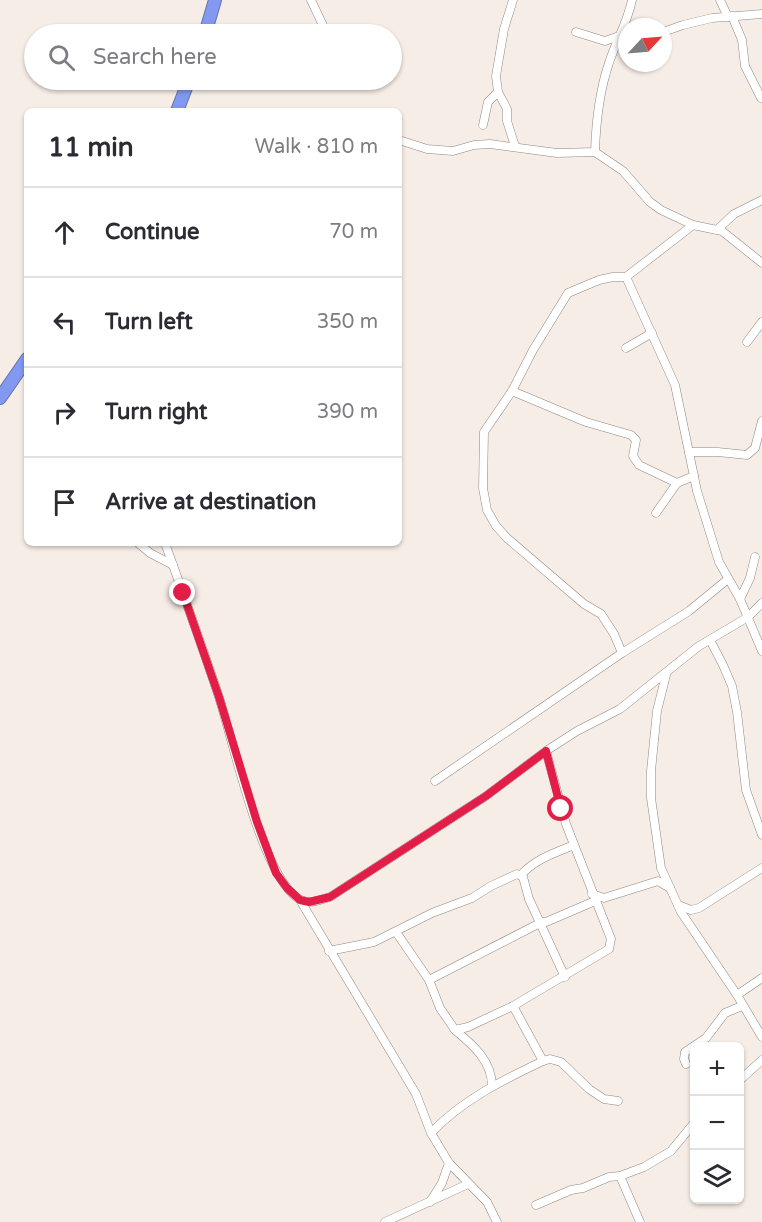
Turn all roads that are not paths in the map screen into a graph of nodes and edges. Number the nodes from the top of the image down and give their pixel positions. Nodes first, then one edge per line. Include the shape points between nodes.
1 (215, 0) edge
2 (311, 0) edge
3 (513, 0) edge
4 (632, 0) edge
5 (720, 0) edge
6 (762, 14) edge
7 (730, 16) junction
8 (628, 18) edge
9 (208, 24) edge
10 (322, 24) edge
11 (672, 29) edge
12 (576, 32) dead end
13 (618, 40) edge
14 (618, 47) edge
15 (185, 90) edge
16 (498, 92) junction
17 (761, 98) edge
18 (178, 108) edge
19 (483, 125) dead end
20 (402, 141) edge
21 (515, 147) junction
22 (595, 152) junction
23 (762, 200) edge
24 (693, 225) junction
25 (718, 229) junction
26 (762, 263) edge
27 (626, 277) junction
28 (762, 322) edge
29 (652, 333) junction
30 (747, 342) dead end
31 (626, 348) dead end
32 (24, 363) edge
33 (512, 391) junction
34 (0, 398) edge
35 (762, 421) edge
36 (689, 452) junction
37 (694, 476) junction
38 (677, 483) junction
39 (656, 513) dead end
40 (142, 546) edge
41 (166, 546) edge
42 (755, 557) dead end
43 (173, 565) junction
44 (728, 579) junction
45 (740, 599) junction
46 (762, 604) edge
47 (748, 616) junction
48 (710, 640) junction
49 (762, 651) edge
50 (622, 653) junction
51 (666, 675) junction
52 (546, 751) junction
53 (435, 781) dead end
54 (762, 836) edge
55 (574, 845) junction
56 (661, 867) junction
57 (762, 868) edge
58 (521, 875) junction
59 (657, 881) junction
60 (672, 889) junction
61 (594, 898) junction
62 (604, 898) junction
63 (300, 900) junction
64 (678, 905) junction
65 (599, 911) junction
66 (540, 922) junction
67 (396, 932) junction
68 (330, 951) junction
69 (565, 977) junction
70 (762, 978) edge
71 (429, 980) junction
72 (736, 995) junction
73 (513, 1006) junction
74 (742, 1006) junction
75 (454, 1030) junction
76 (762, 1037) edge
77 (543, 1060) junction
78 (762, 1060) edge
79 (686, 1064) dead end
80 (744, 1076) edge
81 (492, 1086) junction
82 (618, 1101) dead end
83 (690, 1128) edge
84 (431, 1132) junction
85 (449, 1163) junction
86 (620, 1176) junction
87 (468, 1184) junction
88 (430, 1202) junction
89 (536, 1205) dead end
90 (385, 1222) edge
91 (497, 1222) edge
92 (640, 1222) edge

1 - 9 highway
2 - 10 street
3 - 16 street via 497,67
4 - 8 street
5 - 7 street
6 - 7 street
7 - 11 street
7 - 17 street via 742,40 745,66
12 - 13 street via 605,41
14 - 22 street via 610,59 598,101
15 - 18 highway
16 - 19 street via 488,102
16 - 21 street via 507,109
20 - 21 street via 427,149 453,151 480,144
21 - 22 street via 557,153
22 - 24 street via 623,171 650,202
23 - 25 street via 734,214
24 - 25 street
24 - 27 street
25 - 26 street
27 - 29 street
27 - 33 street via 599,280 568,293
28 - 30 street
29 - 31 street
29 - 36 street via 675,385
32 - 34 highway
33 - 38 street via 586,422 631,435 636,440 633,456 639,465
33 - 50 street via 484,432 483,488 487,510 507,538 601,614
35 - 36 street via 755,448 747,455
36 - 37 street
37 - 38 street
37 - 44 street via 711,541
38 - 39 street
40 - 43 street
41 - 43 street
42 - 45 street
43 - 63 street via 260,833 276,873
44 - 45 street
44 - 50 street via 689,611
45 - 47 street
46 - 47 street
47 - 48 street
47 - 49 street
48 - 51 street
48 - 54 street via 732,686 746,790
50 - 53 street
51 - 52 street via 620,709
51 - 56 street via 657,711 651,771
52 - 55 street
52 - 63 street via 486,796 330,897
55 - 58 street via 530,865
55 - 61 street
56 - 59 street
56 - 60 street
57 - 64 street via 699,908 691,910
58 - 66 street
58 - 67 street
59 - 60 street
59 - 62 street
60 - 64 street
61 - 62 street
61 - 65 street
61 - 66 street
62 - 65 street
63 - 68 street
64 - 72 street
65 - 69 street via 610,939 609,949
66 - 69 street
66 - 71 street
67 - 68 street via 360,946
67 - 71 street
68 - 84 street via 416,1094
69 - 73 street
70 - 72 street
71 - 75 street
72 - 74 street
73 - 75 street
73 - 77 street
74 - 76 street
74 - 79 street via 725,1013 706,1038 686,1052
75 - 81 street via 481,1054
77 - 81 street
77 - 82 street via 561,1062 589,1089 604,1099
78 - 80 street
81 - 84 street
83 - 86 street via 667,1155
84 - 85 street
85 - 87 street
85 - 88 street
86 - 89 street
86 - 92 street
87 - 88 street
87 - 91 street via 487,1202
88 - 90 street

